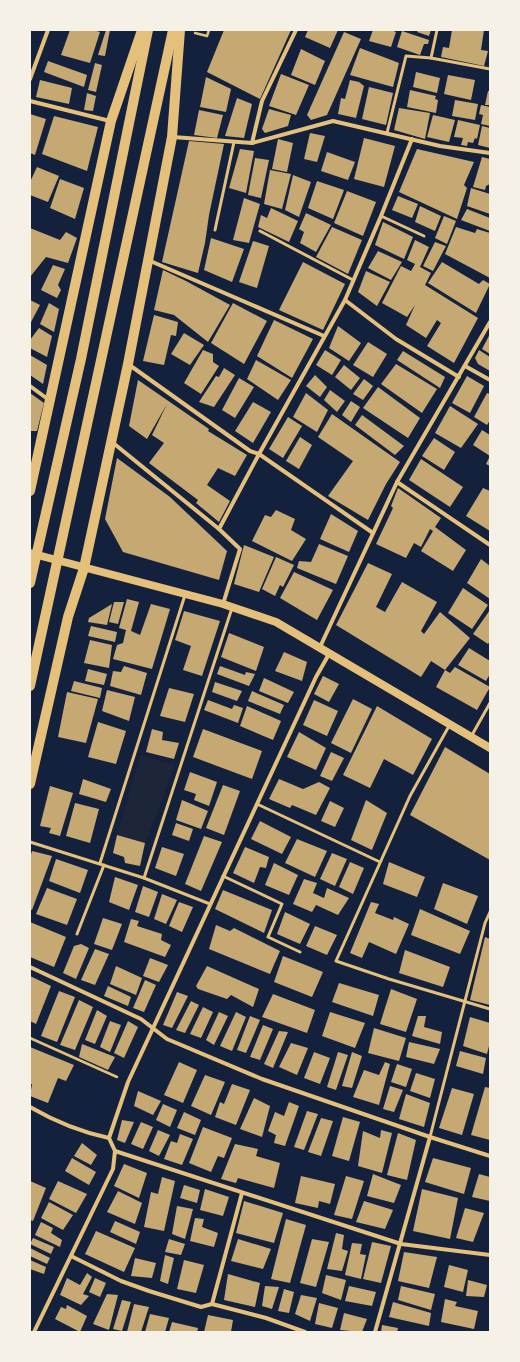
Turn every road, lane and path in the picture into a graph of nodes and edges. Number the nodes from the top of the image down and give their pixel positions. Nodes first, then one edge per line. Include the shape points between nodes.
1 (48, 30) edge
2 (142, 30) edge
3 (148, 30) edge
4 (173, 30) edge
5 (180, 30) edge
6 (209, 30) edge
7 (296, 30) edge
8 (437, 30) edge
9 (208, 36) dead end
10 (431, 58) junction
11 (490, 69) edge
12 (30, 79) edge
13 (30, 100) edge
14 (111, 121) junction
15 (387, 133) junction
16 (172, 137) junction
17 (412, 139) junction
18 (234, 142) junction
19 (252, 143) junction
20 (490, 153) edge
21 (381, 216) junction
22 (215, 230) dead end
23 (260, 231) dead end
24 (424, 236) dead end
25 (148, 260) junction
26 (353, 280) junction
27 (345, 300) junction
28 (490, 322) edge
29 (324, 336) junction
30 (128, 364) junction
31 (465, 366) junction
32 (459, 377) junction
33 (490, 380) edge
34 (30, 386) edge
35 (50, 401) junction
36 (112, 442) junction
37 (259, 454) junction
38 (397, 482) junction
39 (30, 491) edge
40 (219, 529) junction
41 (373, 533) junction
42 (490, 545) edge
43 (30, 553) edge
44 (84, 568) junction
45 (30, 583) edge
46 (185, 595) junction
47 (223, 604) junction
48 (232, 606) junction
49 (320, 648) junction
50 (330, 653) junction
51 (30, 686) edge
52 (490, 703) edge
53 (449, 726) junction
54 (471, 737) junction
55 (490, 748) edge
56 (30, 784) edge
57 (257, 804) junction
58 (30, 842) edge
59 (380, 862) junction
60 (100, 863) junction
61 (104, 865) junction
62 (223, 876) junction
63 (144, 878) junction
64 (210, 904) junction
65 (490, 912) edge
66 (77, 934) dead end
67 (300, 952) dead end
68 (30, 967) edge
69 (465, 1002) junction
70 (490, 1009) edge
71 (153, 1029) junction
72 (30, 1038) edge
73 (128, 1082) junction
74 (30, 1107) edge
75 (430, 1137) junction
76 (109, 1138) junction
77 (116, 1151) junction
78 (490, 1156) edge
79 (242, 1193) junction
80 (401, 1244) junction
81 (490, 1255) edge
82 (71, 1256) junction
83 (212, 1304) junction
84 (34, 1332) edge
85 (305, 1332) edge
86 (375, 1332) edge

1 - 12 street
2 - 14 main road
3 - 45 main road via 81,360
4 - 51 main road
5 - 16 main road
6 - 9 path
7 - 19 street via 262,101
8 - 10 lane
10 - 11 lane
10 - 15 lane via 406,56
13 - 14 street
14 - 35 main road
15 - 17 street
15 - 19 street via 334,121
16 - 18 street
16 - 25 main road
17 - 20 street
17 - 21 street
18 - 19 street
18 - 22 lane
21 - 24 lane
21 - 26 street
23 - 26 lane
25 - 29 street
25 - 30 main road
26 - 27 street
27 - 29 street
27 - 32 street via 396,339
28 - 31 street
29 - 37 street
30 - 36 main road
30 - 37 street via 250,451
31 - 32 street
31 - 33 street
32 - 38 street
34 - 35 street
35 - 39 main road
36 - 40 street
36 - 44 main road
37 - 40 street
37 - 41 street
38 - 41 street
38 - 42 street
40 - 47 street via 240,549
41 - 49 street
43 - 44 main road
44 - 46 main road
44 - 56 main road via 68,617
46 - 47 main road
46 - 60 lane
47 - 48 main road
48 - 49 main road via 276,622
48 - 63 lane
49 - 50 main road
50 - 53 main road
50 - 57 street via 316,677
52 - 54 lane
53 - 54 main road
53 - 59 lane via 410,796
54 - 55 main road
57 - 59 lane
57 - 62 street
58 - 60 lane
59 - 69 lane via 336,961
60 - 61 lane
61 - 63 lane
61 - 66 lane
62 - 64 street
62 - 67 lane via 282,904 268,937
63 - 64 lane
64 - 71 street
65 - 69 lane
68 - 71 street via 141,1019
69 - 70 lane
69 - 75 lane
71 - 73 street
71 - 75 street via 167,1039 262,1079
72 - 73 path
73 - 76 street
74 - 76 street via 59,1123 85,1133
75 - 78 street
75 - 80 street
76 - 77 street
77 - 79 street
77 - 82 street via 113,1169
79 - 80 street
79 - 83 street
80 - 81 street
80 - 86 street
82 - 83 street via 121,1281 149,1291 201,1307
82 - 84 street
83 - 85 street via 266,1318

